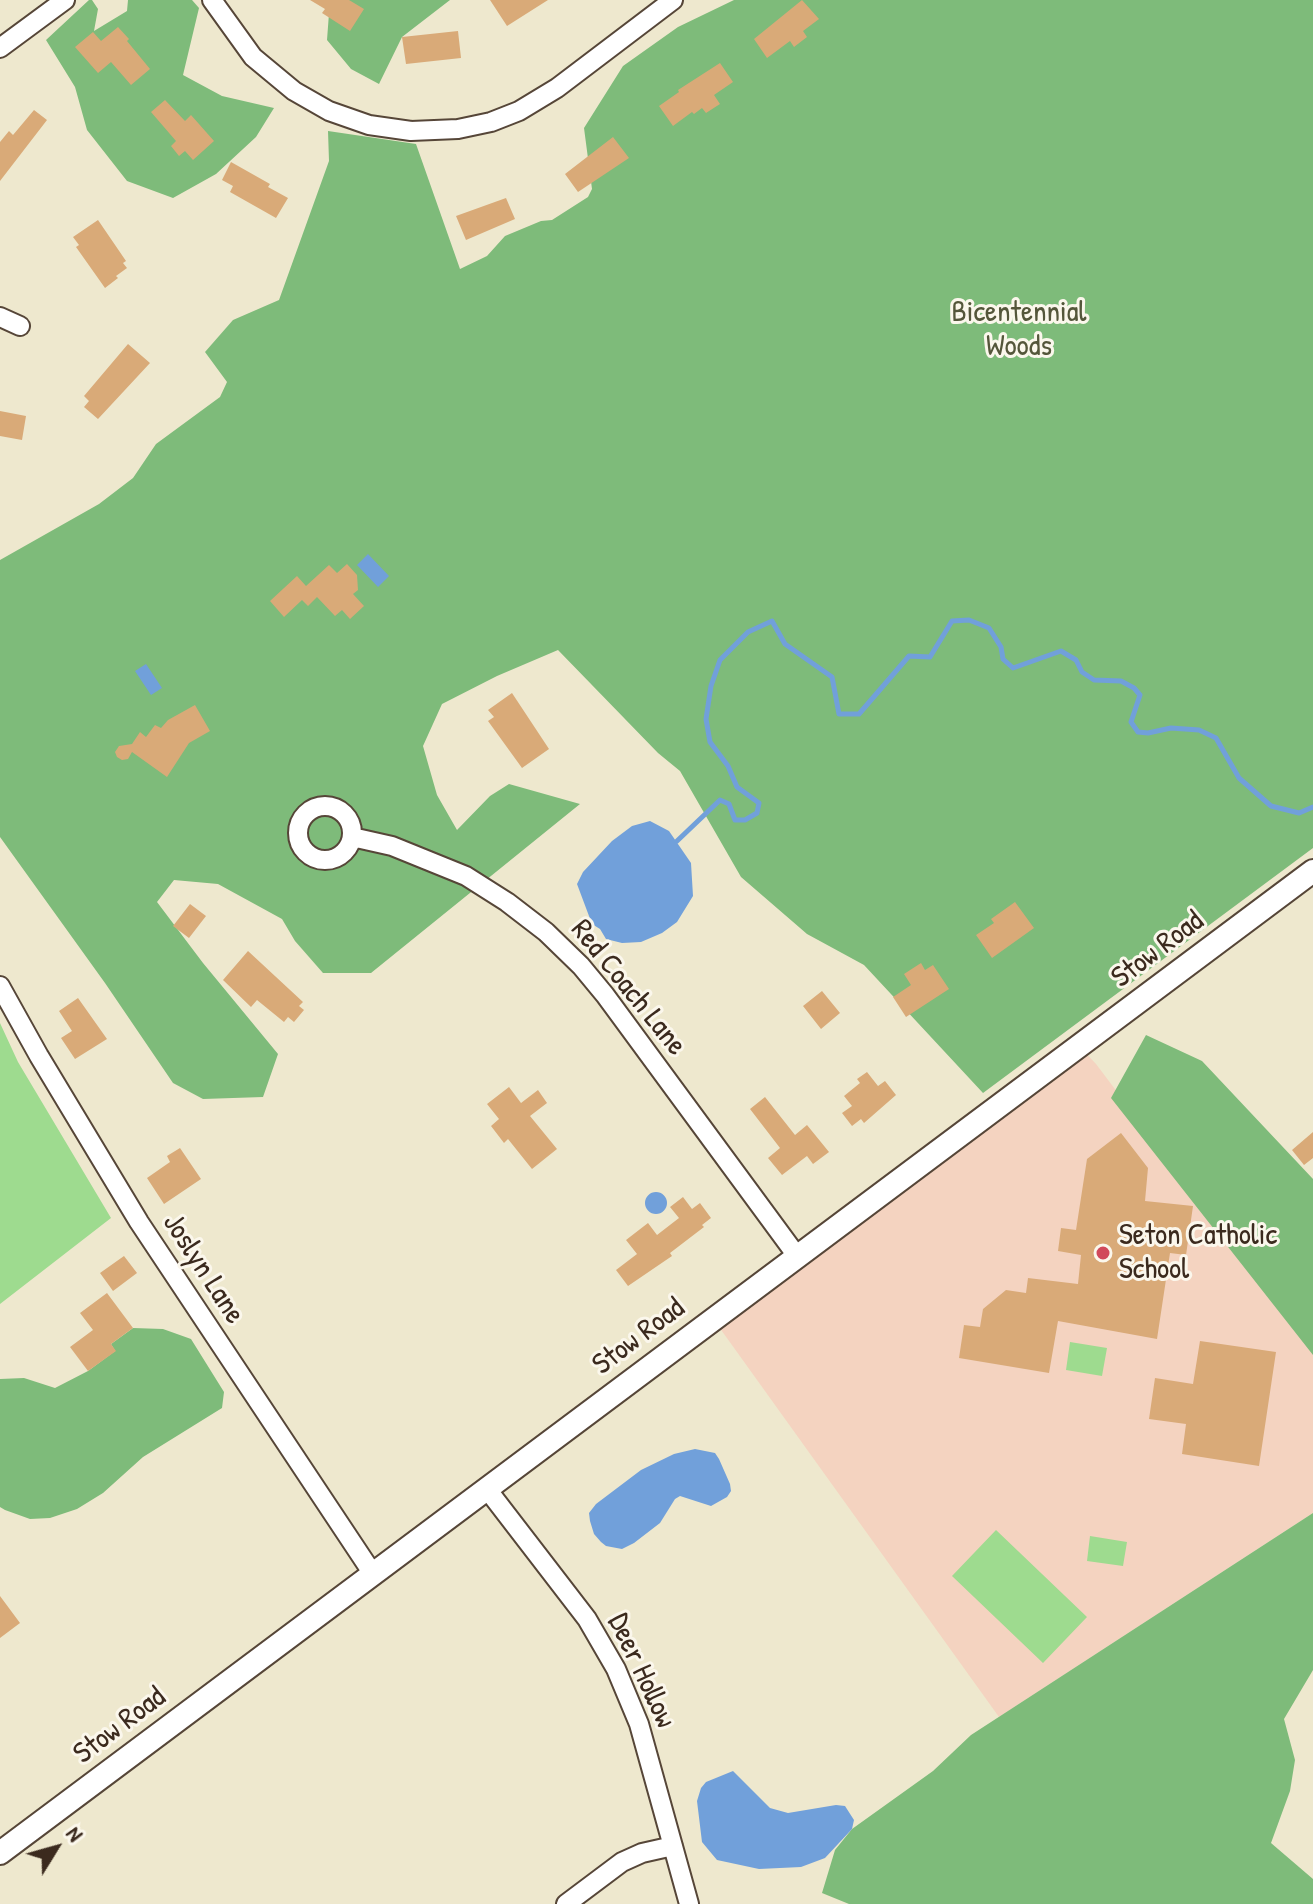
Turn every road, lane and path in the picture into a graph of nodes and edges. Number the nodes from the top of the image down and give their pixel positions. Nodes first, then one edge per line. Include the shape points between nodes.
1 (65, 0) edge
2 (212, 0) edge
3 (673, 0) edge
4 (0, 48) edge
5 (0, 317) edge
6 (20, 326) dead end
7 (352, 837) dead end
8 (1313, 871) edge
9 (0, 986) edge
10 (797, 1256) junction
11 (487, 1489) junction
12 (373, 1574) junction
13 (673, 1846) junction
14 (0, 1853) edge
15 (566, 1904) edge
16 (689, 1904) edge

1 - 4 street
2 - 3 street via 253,57 294,91 342,116 411,131 458,129 519,111
5 - 6 street
7 - 10 street, Red Coach Lane via 392,846 466,876 546,932 605,995
8 - 10 street, Stow Road
9 - 12 street, Joslyn Lane via 139,1222
10 - 11 street, Stow Road
11 - 12 street, Stow Road
11 - 13 street, Deer Hollow via 587,1619 616,1669 639,1724
12 - 14 street, Stow Road
13 - 15 street via 622,1862
13 - 16 street, Deer Hollow

